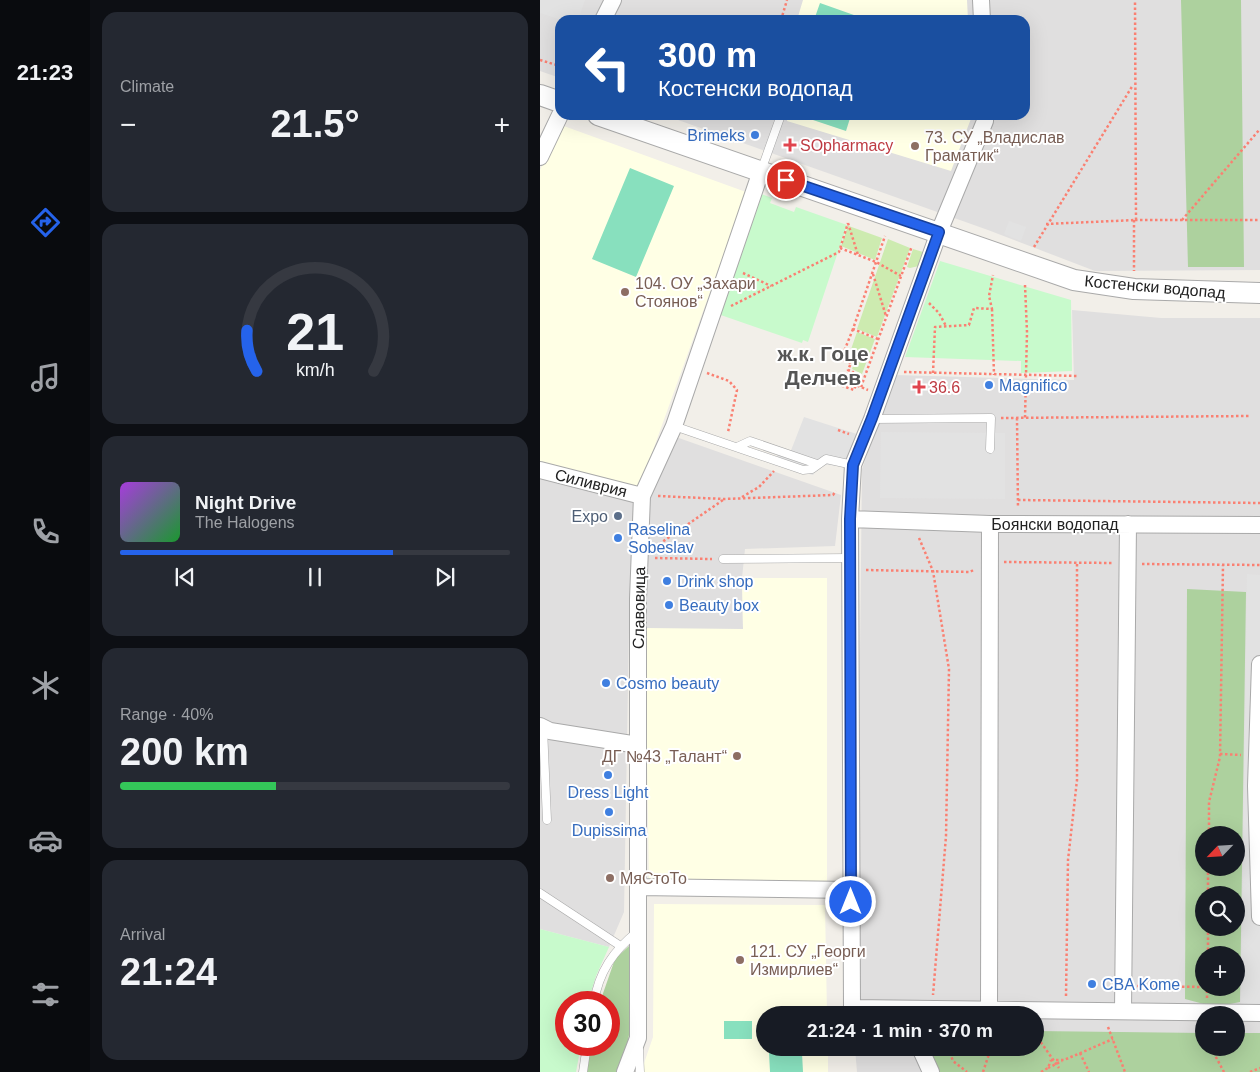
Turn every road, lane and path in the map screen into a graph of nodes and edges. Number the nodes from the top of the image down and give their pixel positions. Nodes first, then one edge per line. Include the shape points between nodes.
1 (613, 0) edge
2 (787, 0) edge
3 (981, 0) edge
4 (1135, 0) edge
5 (606, 15) edge
6 (782, 15) edge
7 (982, 15) edge
8 (540, 60) edge
9 (555, 64) edge
10 (1133, 85) dead end
11 (540, 96) edge
12 (555, 100) edge
13 (558, 120) edge
14 (613, 120) edge
15 (779, 120) edge
16 (985, 120) edge
17 (1260, 129) edge
18 (540, 157) edge
19 (761, 171) junction
20 (1135, 220) junction
21 (1182, 220) junction
22 (1260, 220) edge
23 (1046, 224) junction
24 (939, 232) junction
25 (885, 236) dead end
26 (912, 246) dead end
27 (840, 248) junction
28 (1032, 250) dead end
29 (858, 255) junction
30 (876, 262) junction
31 (741, 272) dead end
32 (873, 272) junction
33 (1134, 273) dead end
34 (993, 275) dead end
35 (901, 276) junction
36 (1025, 285) dead end
37 (771, 286) junction
38 (1260, 293) edge
39 (929, 303) dead end
40 (992, 309) junction
41 (711, 316) junction
42 (886, 317) junction
43 (946, 326) junction
44 (854, 329) junction
45 (878, 339) junction
46 (694, 368) junction
47 (889, 372) junction
48 (932, 373) junction
49 (826, 374) dead end
50 (994, 375) junction
51 (1026, 376) junction
52 (1078, 376) dead end
53 (842, 380) junction
54 (849, 383) junction
55 (856, 385) dead end
56 (861, 387) dead end
57 (854, 390) dead end
58 (1249, 416) dead end
59 (872, 418) junction
60 (991, 418) junction
61 (1017, 418) junction
62 (1025, 418) junction
63 (674, 426) junction
64 (838, 430) dead end
65 (846, 433) dead end
66 (726, 444) junction
67 (737, 447) junction
68 (990, 449) dead end
69 (782, 463) junction
70 (818, 464) junction
71 (853, 465) junction
72 (540, 470) edge
73 (838, 488) dead end
74 (642, 496) junction
75 (741, 498) junction
76 (724, 499) junction
77 (1018, 500) junction
78 (1260, 503) edge
79 (1018, 515) dead end
80 (850, 519) junction
81 (913, 522) junction
82 (990, 524) junction
83 (1128, 524) junction
84 (1260, 525) edge
85 (640, 558) junction
86 (723, 559) joint
87 (991, 562) junction
88 (1077, 563) junction
89 (850, 564) junction
90 (1128, 564) junction
91 (1223, 565) junction
92 (1260, 565) edge
93 (933, 571) junction
94 (1260, 664) edge
95 (541, 727) edge
96 (638, 745) junction
97 (1220, 754) junction
98 (1257, 755) junction
99 (547, 820) dead end
100 (1209, 826) edge
101 (638, 888) junction
102 (851, 890) junction
103 (542, 897) edge
104 (1260, 917) edge
105 (638, 930) junction
106 (620, 945) junction
107 (1066, 985) dead end
108 (1123, 985) junction
109 (1195, 987) edge
110 (597, 991) edge
111 (852, 1006) edge
112 (931, 1006) edge
113 (989, 1006) edge
114 (1044, 1010) edge
115 (1102, 1011) junction
116 (1123, 1011) junction
117 (1260, 1013) edge
118 (638, 1038) junction
119 (1113, 1039) junction
120 (1044, 1049) edge
121 (1080, 1053) junction
122 (585, 1056) edge
123 (924, 1056) edge
124 (951, 1056) edge
125 (988, 1056) edge
126 (1215, 1056) edge
127 (1051, 1060) junction
128 (1064, 1060) junction
129 (1055, 1065) junction
130 (1048, 1068) junction
131 (1059, 1068) dead end
132 (1260, 1068) edge
133 (583, 1072) edge
134 (626, 1072) edge
135 (640, 1072) edge
136 (931, 1072) edge
137 (967, 1072) edge
138 (983, 1072) edge
139 (1040, 1072) edge
140 (1088, 1072) edge
141 (1126, 1072) edge
142 (1224, 1072) edge
143 (1250, 1072) edge

1 - 5 street
2 - 6 path
3 - 7 street
4 - 20 path
8 - 9 path
10 - 23 path
11 - 12 street
13 - 18 street
14 - 19 street, Костенски водопад
15 - 19 lane
16 - 24 street
17 - 21 path
19 - 24 street, Костенски водопад
19 - 41 street, Славовица
20 - 21 path
20 - 23 path
20 - 33 path
21 - 22 path
23 - 28 path
24 - 38 street, Костенски водопад via 1074,280 1134,289
24 - 47 street
25 - 30 path
26 - 35 path
27 - 29 path
27 - 29 path via 848,223
27 - 37 path via 839,252
29 - 30 path
30 - 32 path
30 - 35 path
31 - 37 path
32 - 42 path
32 - 44 path
34 - 40 path via 989,296
35 - 42 path
36 - 51 path
37 - 41 path
39 - 43 path
40 - 43 path via 974,308 969,325
40 - 50 path
41 - 46 street, Славовица
42 - 45 path
43 - 48 path via 935,327
44 - 45 path
44 - 54 path via 841,359 851,363 848,370 854,372
45 - 56 path
46 - 63 street, Славовица
46 - 66 path via 736,386
47 - 48 path
47 - 59 street
48 - 50 path
49 - 53 path
50 - 51 path
51 - 52 path
51 - 62 path
53 - 54 path
53 - 57 path via 840,385
54 - 55 path
58 - 62 path
59 - 60 lane
59 - 71 street
60 - 61 path
60 - 68 lane
61 - 62 path
61 - 77 path
63 - 66 lane
63 - 74 street, Славовица
64 - 65 path
66 - 67 lane
67 - 69 lane
67 - 70 lane via 750,441
69 - 70 lane via 808,471
69 - 75 path via 759,487
70 - 71 lane via 826,459
71 - 80 street
72 - 74 street, Силиврия
73 - 75 path via 833,495
74 - 76 path
74 - 85 street, Славовица
75 - 76 path
76 - 85 path
77 - 78 path
77 - 79 path
80 - 81 street, Боянски водопад
80 - 89 street
81 - 82 street, Боянски водопад
81 - 93 path
82 - 83 street, Боянски водопад
82 - 87 street
83 - 84 street, Боянски водопад
83 - 90 street
85 - 86 path
85 - 96 street, Славовица
86 - 89 lane
87 - 88 path
87 - 93 path via 970,572
87 - 113 street
88 - 90 path
88 - 107 path via 1077,780 1068,860
89 - 93 path
89 - 102 street
90 - 91 path
90 - 108 street
91 - 92 path
91 - 97 path
93 - 112 path via 949,669 946,836
94 - 98 street
95 - 96 street
95 - 99 lane
96 - 101 street, Славовица
97 - 98 path
97 - 100 path via 1209,802
98 - 104 street
101 - 102 street
101 - 105 street, Славовица
102 - 111 street
103 - 106 lane
105 - 106 lane
105 - 118 street, Славовица
106 - 110 lane via 604,968
108 - 109 path
108 - 116 street
114 - 115 street
115 - 116 street
115 - 119 path
116 - 117 street
118 - 134 street, Славовица
118 - 135 lane
119 - 121 path
119 - 141 path
120 - 127 path
121 - 128 path
121 - 140 path
122 - 133 lane
123 - 136 street
124 - 137 path
125 - 138 path
126 - 142 path
127 - 128 path
127 - 129 path
127 - 130 path
128 - 129 path
129 - 130 path
129 - 131 path
130 - 139 path
132 - 143 path

